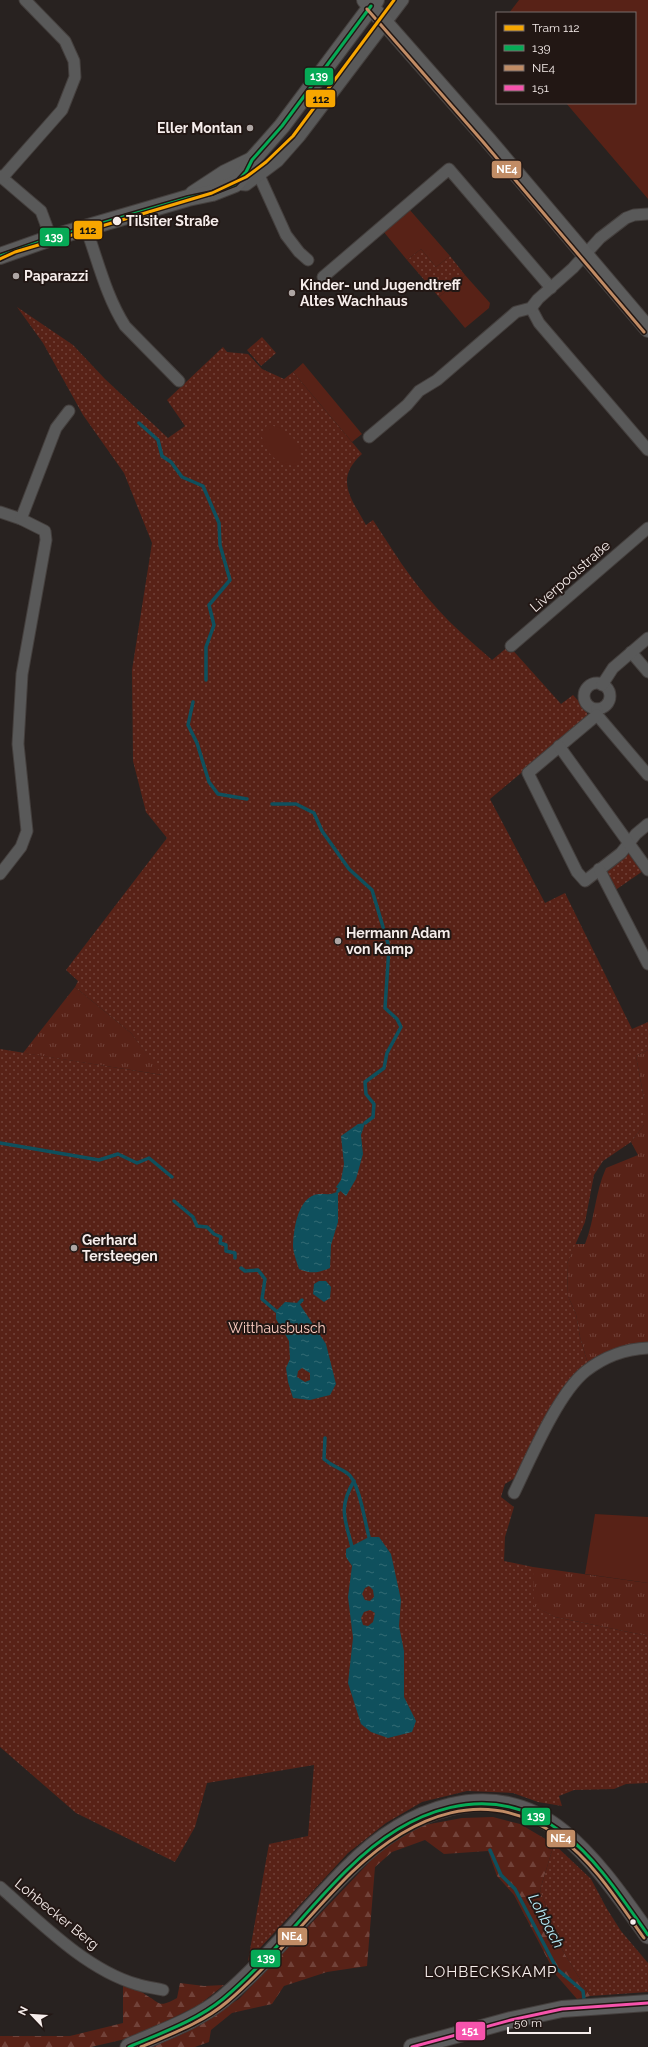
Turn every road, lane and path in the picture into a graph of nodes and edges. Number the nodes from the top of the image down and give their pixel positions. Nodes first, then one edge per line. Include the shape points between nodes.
1 (25, 0) edge
2 (403, 0) edge
3 (371, 2) edge
4 (386, 23) junction
5 (252, 160) junction
6 (260, 176) junction
7 (1, 177) edge
8 (236, 184) junction
9 (188, 198) junction
10 (648, 214) edge
11 (86, 228) junction
12 (51, 238) junction
13 (586, 255) junction
14 (0, 256) edge
15 (308, 260) dead end
16 (323, 278) dead end
17 (551, 288) junction
18 (531, 308) junction
19 (648, 328) edge
20 (179, 382) dead end
21 (69, 411) dead end
22 (369, 438) dead end
23 (648, 450) edge
24 (0, 512) edge
25 (22, 519) junction
26 (648, 528) edge
27 (648, 638) edge
28 (511, 646) dead end
29 (631, 652) junction
30 (648, 672) edge
31 (602, 684) junction
32 (597, 712) junction
33 (559, 746) junction
34 (648, 775) edge
35 (648, 824) edge
36 (629, 844) junction
37 (600, 869) junction
38 (648, 870) edge
39 (0, 874) edge
40 (648, 964) edge
41 (648, 1348) edge
42 (514, 1493) dead end
43 (0, 1887) edge
44 (648, 1936) edge
45 (163, 1990) dead end
46 (648, 2003) edge
47 (128, 2047) edge
48 (412, 2047) edge

1 - 7 street via 65,41 74,60 75,78 62,110
2 - 4 street
3 - 4 street
3 - 5 street via 282,126
4 - 6 street via 300,136 278,161
4 - 13 street
5 - 6 street
5 - 8 street
5 - 9 street via 225,173
6 - 8 street via 246,185
6 - 15 street via 286,234
7 - 12 street via 41,211
8 - 9 street
9 - 11 street
10 - 13 street via 626,218 600,238
11 - 12 street
11 - 20 street via 98,266 125,326
12 - 14 street
13 - 17 street
13 - 19 street
16 - 17 street via 449,169
17 - 18 street
18 - 22 street via 516,312 437,380 419,391 408,405
18 - 23 street via 539,323
21 - 25 street via 56,428
24 - 25 street
25 - 39 street via 45,531 46,540 22,674 18,744 26,831 21,847
26 - 28 street, Liverpoolstraße
27 - 29 street
29 - 30 street
29 - 31 street via 613,668
31 - 32 street via 610,697 607,705
31 - 32 street via 590,685 584,694 587,705
32 - 33 street
32 - 34 street
33 - 36 street
33 - 37 street via 528,773 577,872 585,881
35 - 36 street
36 - 37 street
36 - 38 street
37 - 40 street
41 - 42 street via 614,1354 586,1371 572,1385
43 - 45 street, Lohbecker Berg via 51,1932 98,1966 135,1984
44 - 47 main road via 580,1848 541,1818 518,1808 498,1804 472,1803 443,1808 417,1817 372,1847 348,1869 255,1969 221,2000 183,2024
46 - 48 street via 562,2009

